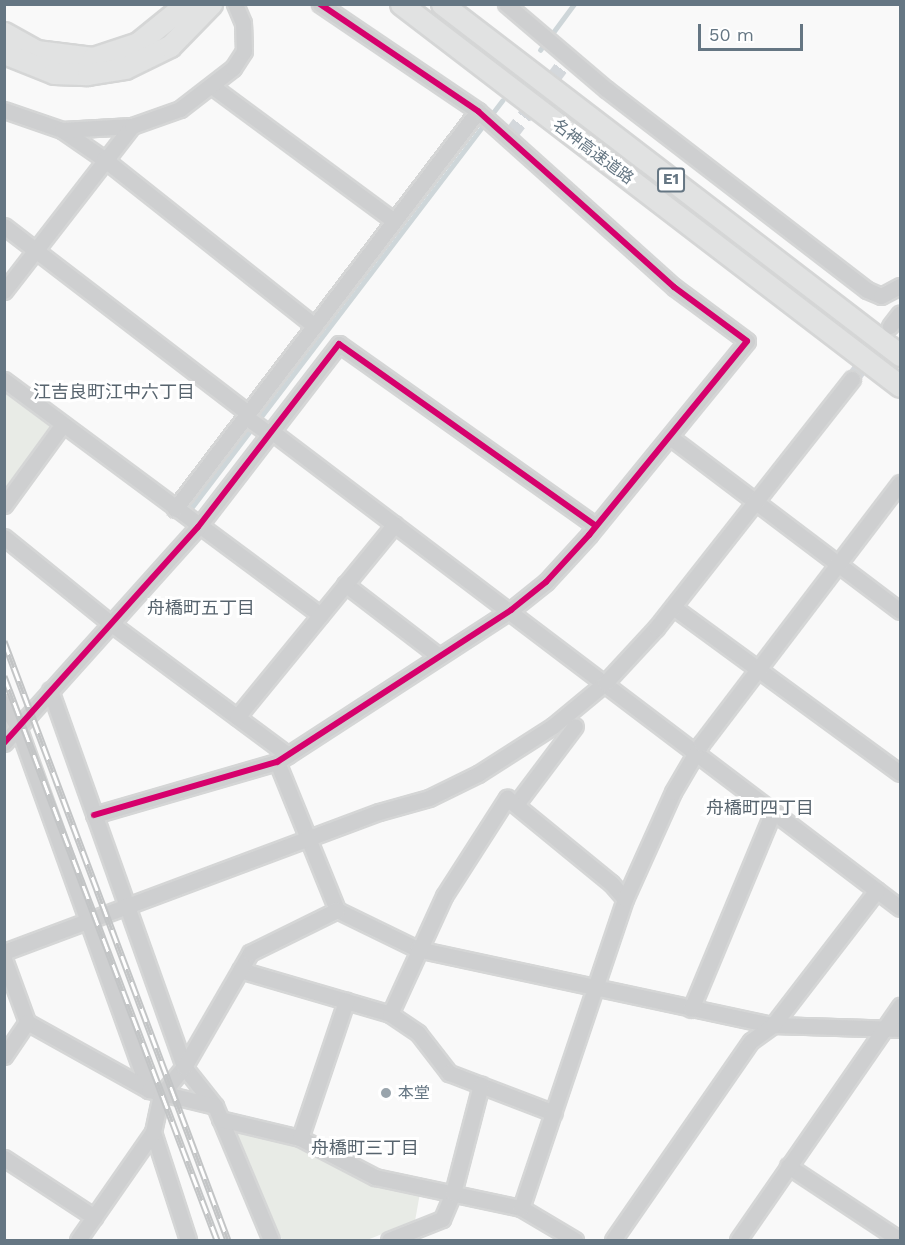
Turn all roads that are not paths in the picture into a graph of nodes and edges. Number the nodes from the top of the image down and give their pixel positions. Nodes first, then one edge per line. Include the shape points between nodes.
1 (186, 4) edge
2 (211, 4) edge
3 (235, 4) edge
4 (320, 4) edge
5 (384, 4) edge
6 (400, 4) edge
7 (441, 4) edge
8 (466, 4) edge
9 (506, 4) edge
10 (4, 33) edge
11 (4, 53) edge
12 (525, 69) junction
13 (213, 87) junction
14 (528, 103) junction
15 (4, 110) edge
16 (480, 112) junction
17 (132, 126) junction
18 (62, 130) junction
19 (104, 159) junction
20 (394, 221) junction
21 (4, 226) edge
22 (36, 250) junction
23 (900, 286) edge
24 (4, 291) edge
25 (900, 313) edge
26 (315, 326) junction
27 (890, 326) tunnel mouth
28 (900, 355) edge
29 (852, 379) tunnel mouth
30 (4, 380) edge
31 (900, 386) edge
32 (248, 417) junction
33 (63, 424) junction
34 (268, 432) junction
35 (670, 437) junction
36 (900, 483) edge
37 (758, 504) junction
38 (4, 505) edge
39 (175, 509) junction
40 (395, 524) junction
41 (596, 526) junction
42 (198, 527) junction
43 (4, 537) edge
44 (839, 563) junction
45 (345, 584) junction
46 (674, 607) junction
47 (511, 610) junction
48 (900, 611) edge
49 (320, 615) junction
50 (110, 622) junction
51 (439, 656) junction
52 (759, 668) junction
53 (605, 683) junction
54 (50, 690) junction
55 (4, 703) edge
56 (237, 717) junction
57 (575, 726) dead end
58 (18, 727) junction
59 (4, 743) edge
60 (695, 754) junction
61 (282, 759) junction
62 (900, 773) edge
63 (517, 803) junction
64 (773, 812) junction
65 (94, 815) junction
66 (307, 840) junction
67 (877, 890) junction
68 (625, 899) junction
69 (126, 907) junction
70 (900, 908) edge
71 (337, 910) junction
72 (89, 922) junction
73 (417, 949) junction
74 (4, 952) edge
75 (4, 959) edge
76 (240, 970) junction
77 (597, 987) junction
78 (346, 1001) junction
79 (900, 1006) edge
80 (691, 1009) junction
81 (390, 1014) junction
82 (27, 1022) junction
83 (773, 1025) junction
84 (883, 1028) junction
85 (900, 1029) edge
86 (4, 1056) edge
87 (183, 1067) junction
88 (481, 1085) junction
89 (155, 1093) junction
90 (218, 1113) junction
91 (554, 1113) junction
92 (153, 1132) junction
93 (300, 1138) junction
94 (4, 1158) edge
95 (788, 1166) junction
96 (453, 1193) junction
97 (521, 1208) junction
98 (94, 1217) junction
99 (78, 1240) edge
100 (188, 1240) edge
101 (271, 1240) edge
102 (389, 1240) edge
103 (575, 1240) edge
104 (613, 1240) edge
105 (741, 1240) edge
106 (900, 1240) edge

1 - 10 highway via 138,43 93,58 36,51
2 - 11 highway via 170,46 125,68 88,74 54,73
3 - 13 street via 243,23 244,51
4 - 16 street
5 - 14 highway
6 - 14 highway, 名神高速道路 / E1
7 - 12 highway, 名神高速道路 / E1
8 - 12 highway
9 - 23 street via 554,47 867,290 881,296
12 - 28 highway, 名神高速道路 / E1
13 - 17 street via 180,109
13 - 20 street
14 - 31 highway, 名神高速道路 / E1
15 - 18 street
16 - 20 street
16 - 35 street via 674,287 747,341
17 - 18 street
17 - 19 street
18 - 19 street
19 - 22 street
19 - 26 street
20 - 26 street
21 - 22 street
22 - 24 street
22 - 32 street
25 - 27 street
26 - 32 street
29 - 37 street
30 - 33 street
32 - 34 street
32 - 39 street
33 - 38 street
33 - 39 street
34 - 40 street
34 - 41 street via 339,344
34 - 42 street
35 - 37 street
35 - 41 street
36 - 44 street
37 - 44 street
37 - 46 street
39 - 42 street
40 - 45 street
40 - 47 street
41 - 47 street via 546,582
42 - 49 street
42 - 50 street
43 - 50 street
44 - 48 street
44 - 52 street
45 - 49 street
45 - 51 street
46 - 52 street via 745,663
46 - 53 street
47 - 51 street
47 - 53 street
49 - 56 street
50 - 54 street
50 - 56 street
51 - 61 street
52 - 60 street
52 - 62 street
53 - 60 street
53 - 66 street via 553,726 478,774 429,798 379,812
54 - 58 street
54 - 65 street
55 - 58 street
56 - 61 street
57 - 63 street
58 - 59 street
58 - 72 street
60 - 64 street
60 - 68 street via 649,839
61 - 65 street
61 - 66 street
63 - 68 street
63 - 73 street via 507,798 444,896
64 - 67 street
64 - 80 street
65 - 69 street
66 - 69 street
66 - 71 street
67 - 70 street
67 - 83 street
68 - 77 street
69 - 72 street
69 - 87 street
71 - 73 street
71 - 76 street via 250,953
72 - 74 street
72 - 89 street
73 - 77 street
73 - 81 street
75 - 82 street
76 - 78 street
76 - 87 street
77 - 80 street
77 - 91 street
78 - 81 street
78 - 93 street
79 - 84 street
80 - 83 street
81 - 88 street via 418,1033 449,1073
82 - 86 street
82 - 89 street
83 - 84 street
83 - 104 street via 751,1041
84 - 85 street
84 - 95 street
87 - 89 street
87 - 90 street
88 - 91 street
88 - 96 street
89 - 90 street
89 - 92 street
90 - 93 street
90 - 101 street
91 - 97 street
92 - 98 street
92 - 100 street
93 - 96 street via 375,1177
94 - 98 street
95 - 105 street
95 - 106 street
96 - 97 street
96 - 102 street via 442,1219
97 - 103 street
98 - 99 street

